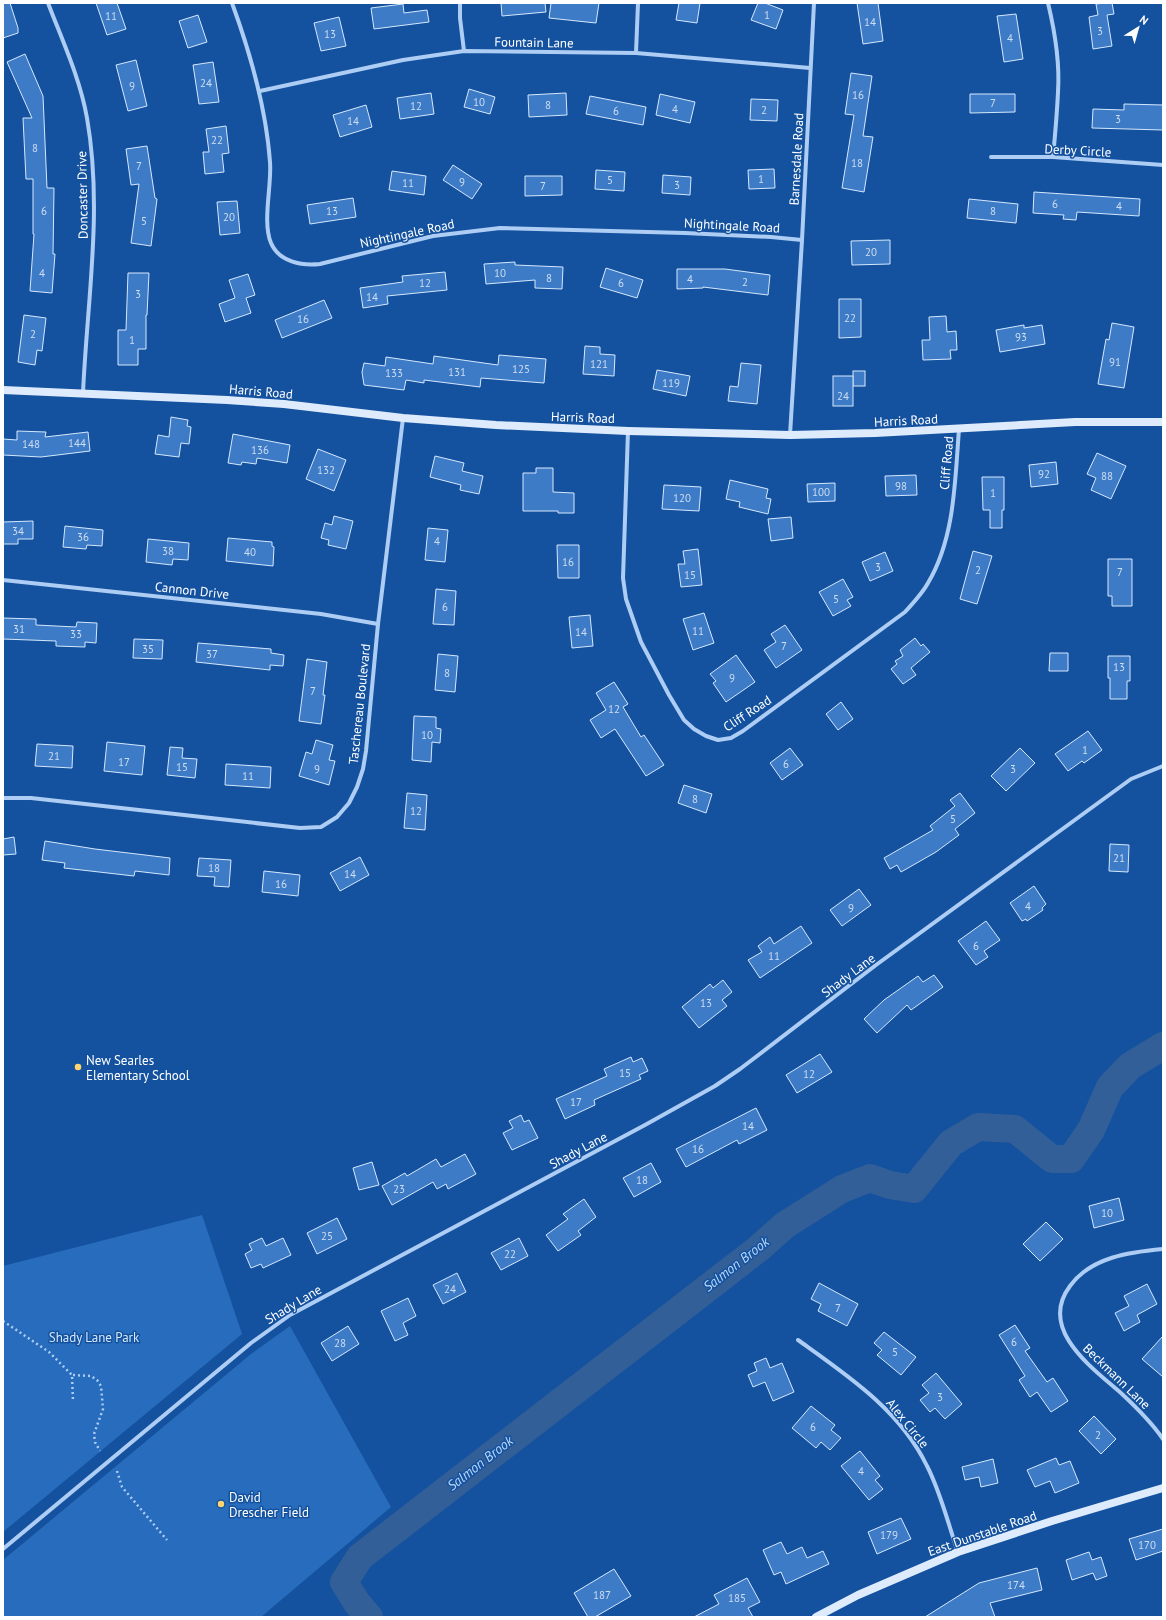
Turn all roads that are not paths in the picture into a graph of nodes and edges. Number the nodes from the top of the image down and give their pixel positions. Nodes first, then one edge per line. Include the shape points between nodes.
1 (48, 3) edge
2 (232, 3) edge
3 (460, 3) edge
4 (638, 3) edge
5 (814, 3) edge
6 (1048, 3) edge
7 (464, 51) junction
8 (636, 53) junction
9 (810, 68) junction
10 (260, 91) junction
11 (991, 157) dead end
12 (1053, 157) junction
13 (1163, 165) edge
14 (802, 240) junction
15 (3, 390) edge
16 (83, 394) junction
17 (403, 418) junction
18 (1163, 422) edge
19 (959, 429) junction
20 (628, 431) junction
21 (790, 435) junction
22 (3, 580) edge
23 (378, 624) junction
24 (1163, 766) edge
25 (3, 798) edge
26 (1163, 1249) edge
27 (798, 1340) dead end
28 (1163, 1439) edge
29 (1163, 1488) edge
30 (3, 1549) edge
31 (958, 1552) junction
32 (816, 1617) edge

1 - 16 street, Doncaster Drive via 79,86 91,145 94,206
2 - 10 street, Nightingale Road
3 - 7 street
4 - 8 street
5 - 9 street, Barnesdale Road
6 - 12 street via 1057,48 1059,92
7 - 8 street, Fountain Lane
7 - 10 street, Fountain Lane via 403,60
8 - 9 street, Fountain Lane
9 - 14 street, Barnesdale Road
10 - 14 street, Nightingale Road via 270,163 268,235 271,244 279,253 297,264 320,264 433,236 500,228 685,233
11 - 12 street, Derby Circle
12 - 13 street, Derby Circle
14 - 21 street, Barnesdale Road
15 - 16 street, Harris Road
16 - 17 street, Harris Road via 284,404
17 - 20 street, Harris Road
17 - 23 street, Taschereau Boulevard
18 - 19 street, Harris Road via 1075,422
19 - 20 street, Cliff Road via 947,533 928,584 905,612 742,731 731,738 718,740 694,729 684,720 641,642 626,599 623,556
19 - 21 street, Harris Road
20 - 21 street, Harris Road
22 - 23 street, Cannon Drive via 320,614
23 - 25 street, Taschereau Boulevard via 363,769 349,803 337,817 321,826 300,828 31,798
24 - 30 street, Shady Lane via 1131,779 715,1086 290,1315 251,1343
26 - 28 street, Beckmann Lane via 1127,1254 1088,1268 1069,1287 1060,1310 1061,1323 1072,1346
27 - 31 street, Alex Circle via 874,1397 910,1438 928,1467
29 - 31 street, East Dunstable Road
31 - 32 street, East Dunstable Road via 858,1595

